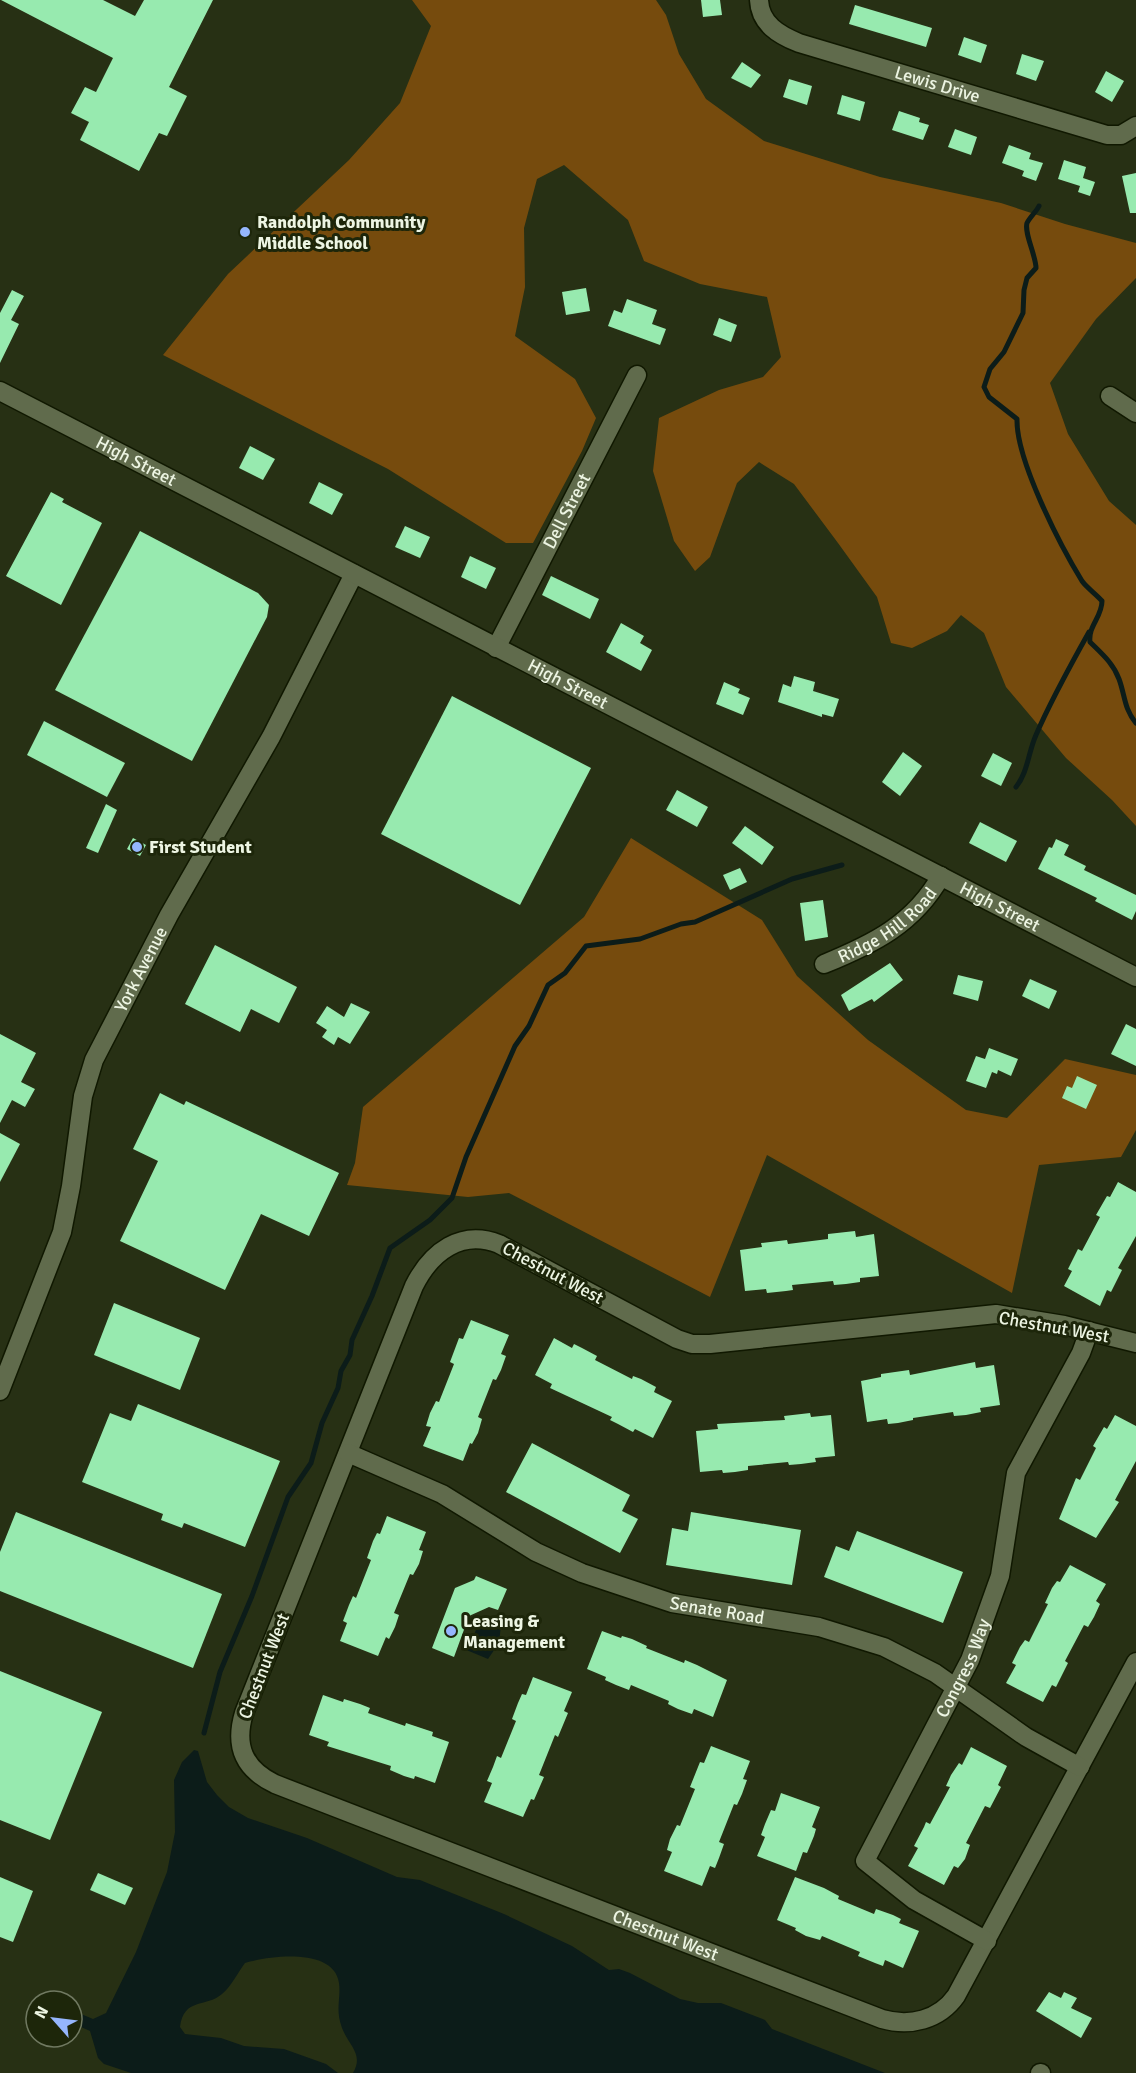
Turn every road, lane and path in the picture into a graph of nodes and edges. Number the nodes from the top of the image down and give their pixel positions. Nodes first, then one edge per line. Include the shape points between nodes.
1 (759, 0) edge
2 (1136, 126) edge
3 (638, 375) dead end
4 (0, 391) edge
5 (1110, 396) dead end
6 (1136, 413) edge
7 (354, 574) junction
8 (496, 648) junction
9 (941, 876) junction
10 (824, 964) dead end
11 (1136, 977) edge
12 (1089, 1331) junction
13 (1136, 1343) edge
14 (0, 1391) edge
15 (348, 1454) junction
16 (1136, 1662) edge
17 (956, 1688) junction
18 (1080, 1767) junction
19 (987, 1941) junction

1 - 2 street, Lewis Drive via 761,14 770,26 799,43 1107,135 1121,135
3 - 8 street, Dell Street
4 - 7 street, High Street
5 - 6 street
7 - 8 street, High Street
7 - 14 street, York Avenue via 271,738 169,915 94,1060 82,1102 66,1218
8 - 9 street, High Street
9 - 10 street, Ridge Hill Road via 920,907 901,925 863,948
9 - 11 street, High Street
12 - 13 street, Chestnut West
12 - 15 street, Chestnut West via 996,1314 692,1344 499,1244 481,1238 464,1239 437,1254 419,1277
12 - 17 street, Congress Way via 1016,1473 997,1589
15 - 17 street, Senate Road via 442,1494 536,1552 582,1573 687,1607 802,1623 852,1636 915,1662
15 - 19 street, Chestnut West via 242,1721 240,1747 252,1770 275,1784 892,2022 910,2023 944,2009 956,1996
16 - 18 street, Chestnut West
17 - 18 street, Senate Road via 1026,1737
17 - 19 street, Congress Way via 865,1861 914,1900
18 - 19 street, Chestnut West

